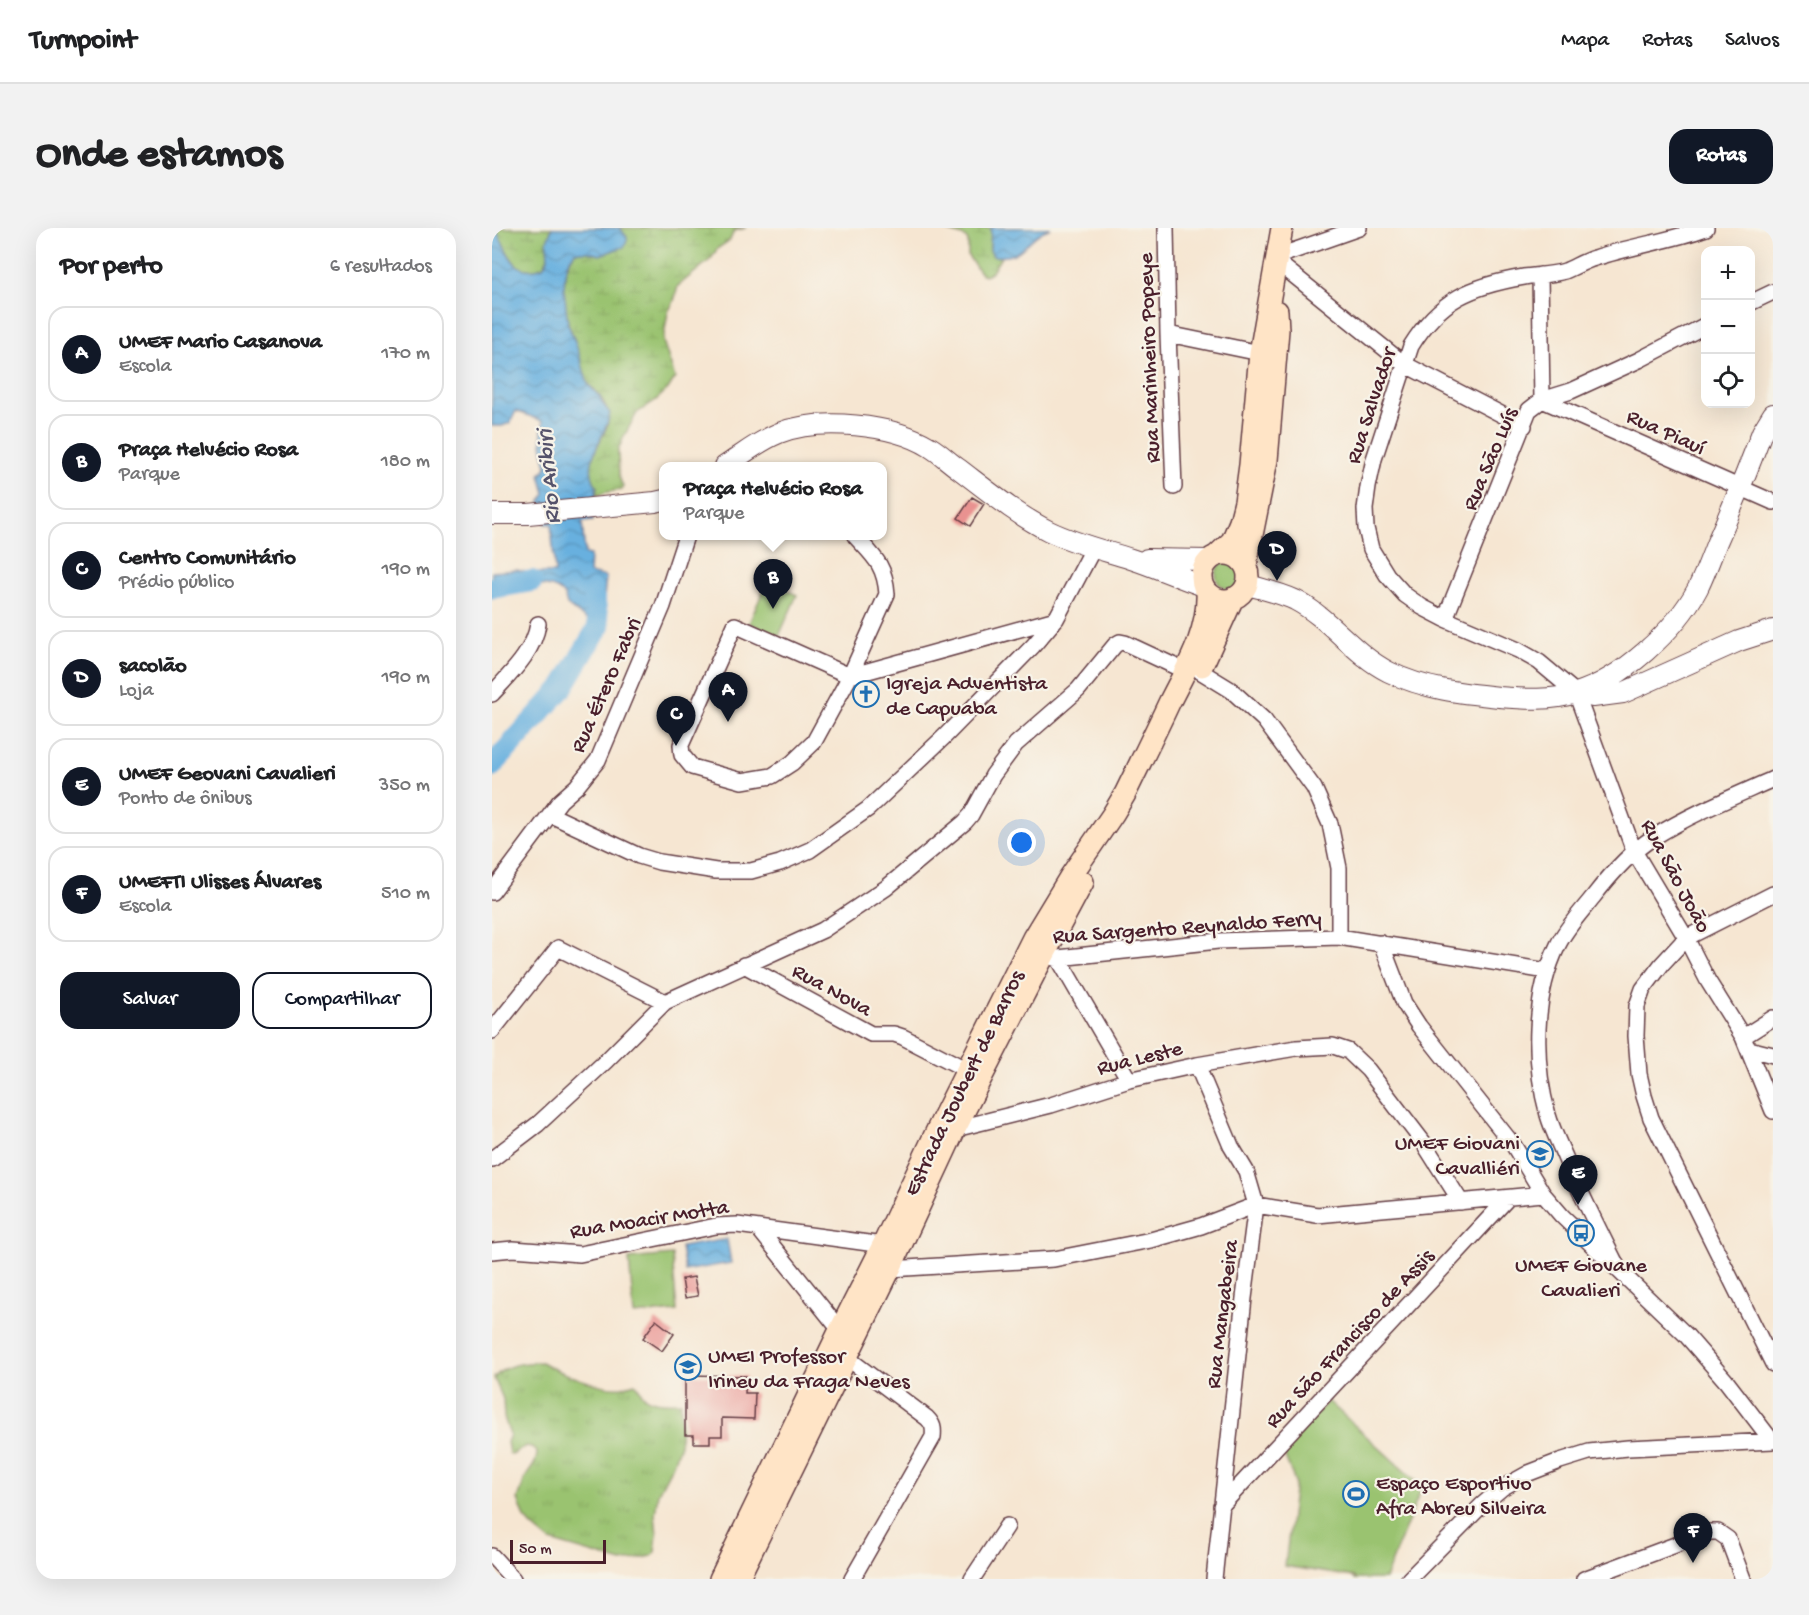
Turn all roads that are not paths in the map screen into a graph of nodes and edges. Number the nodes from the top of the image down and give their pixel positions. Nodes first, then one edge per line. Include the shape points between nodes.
1 (1166, 228) edge
2 (1282, 228) edge
3 (1359, 228) edge
4 (1706, 228) edge
5 (1276, 262) junction
6 (1540, 275) junction
7 (1773, 292) edge
8 (1755, 301) edge
9 (1701, 326) edge
10 (1168, 334) junction
11 (1260, 353) junction
12 (1404, 364) junction
13 (1542, 400) junction
14 (1773, 414) edge
15 (1524, 426) junction
16 (731, 462) edge
17 (1174, 486) dead end
18 (1740, 488) junction
19 (659, 500) edge
20 (1773, 502) edge
21 (492, 514) edge
22 (685, 540) edge
23 (859, 540) edge
24 (1093, 549) junction
25 (1213, 557) junction
26 (1132, 559) junction
27 (1242, 583) junction
28 (1206, 588) junction
29 (1056, 618) junction
30 (1445, 619) junction
31 (538, 624) dead end
32 (1773, 630) edge
33 (1192, 671) junction
34 (850, 676) junction
35 (1576, 693) junction
36 (492, 694) edge
37 (1773, 779) edge
38 (550, 815) junction
39 (1634, 851) junction
40 (492, 892) edge
41 (1773, 894) edge
42 (1339, 937) junction
43 (1686, 938) junction
44 (1381, 943) junction
45 (1050, 958) junction
46 (744, 965) junction
47 (1547, 971) junction
48 (665, 1002) junction
49 (1773, 1018) edge
50 (492, 1031) edge
51 (1746, 1043) junction
52 (1773, 1055) edge
53 (1197, 1065) junction
54 (967, 1070) junction
55 (1129, 1080) junction
56 (1773, 1111) edge
57 (955, 1129) junction
58 (492, 1159) edge
59 (1543, 1194) junction
60 (1508, 1198) junction
61 (1461, 1202) junction
62 (1256, 1205) junction
63 (758, 1228) junction
64 (883, 1245) junction
65 (492, 1249) edge
66 (890, 1269) junction
67 (1622, 1274) junction
68 (840, 1330) junction
69 (846, 1357) junction
70 (1773, 1364) edge
71 (1773, 1441) edge
72 (1221, 1506) junction
73 (1007, 1526) dead end
74 (492, 1556) edge
75 (510, 1575) edge
76 (492, 1578) edge
77 (720, 1579) edge
78 (738, 1579) edge
79 (852, 1579) edge
80 (972, 1579) edge
81 (1214, 1579) edge
82 (1409, 1579) edge
83 (1584, 1579) edge
84 (1743, 1579) edge

1 - 10 street, Rua Marinheiro Popeye
2 - 5 main road, Estrada Joubert de Barros
3 - 5 street
4 - 6 street, Rua Salvador
5 - 11 main road, Estrada Joubert de Barros
5 - 12 street
5 - 27 main road, Estrada Joubert de Barros via 1278,330 1267,460
6 - 12 street, Rua Salvador via 1483,286 1450,303 1421,330
6 - 13 street, Rua São Luís
7 - 8 street
9 - 13 street via 1640,360
10 - 11 street
10 - 17 street, Rua Marinheiro Popeye
11 - 25 main road, Estrada Joubert de Barros via 1245,502 1232,541
12 - 15 street
12 - 30 street, Rua Salvador via 1374,459 1365,509 1366,528 1371,549 1387,575 1405,595
13 - 15 street, Rua São Luís via 1529,410
13 - 18 street, Rua Piauí
14 - 18 street
15 - 30 street, Rua São Luís
16 - 24 street via 779,433 805,427 830,424 881,429 929,446 1021,515
18 - 20 street, Rua Piauí
18 - 35 street via 1697,589 1672,627 1620,670
19 - 21 street
22 - 38 street, Rua Étero Fabri via 663,606 604,748
23 - 34 street via 881,565 887,594
24 - 26 street
24 - 29 street
25 - 26 street
25 - 27 main road via 1226,554 1242,560
25 - 28 main road via 1204,567
26 - 28 street
27 - 28 main road via 1224,600
27 - 33 main road, Estrada Joubert de Barros
27 - 35 street via 1296,601 1367,659 1408,680 1436,689 1521,699
28 - 33 main road, Estrada Joubert de Barros via 1206,617
29 - 34 street
29 - 38 street via 944,737 868,809 810,850 780,863 751,871 716,871 659,862
30 - 35 street, Rua Salvador via 1518,650
31 - 36 street via 532,646
32 - 35 street via 1739,640 1623,693 1593,697
33 - 42 street via 1231,690 1264,720 1314,788 1330,824 1339,868
33 - 45 main road, Estrada Joubert de Barros via 1125,817 1079,889
33 - 46 street via 1125,643 1115,645 1078,690 1016,744 971,815 941,843 886,888 823,930
33 - 54 main road, Estrada Joubert de Barros via 1125,794 1033,938
34 - 34 street via 814,742 772,776 742,781 692,767 682,755 681,745 735,625
35 - 39 street, Rua São João
37 - 39 street via 1710,807
38 - 40 street, Rua Étero Fabri
39 - 43 street, Rua São João
39 - 47 street via 1575,920
41 - 43 street
42 - 44 street, Rua Sargento Reynaldo Ferry
42 - 45 street, Rua Sargento Reynaldo Ferry via 1207,942
43 - 51 street, Rua São João
43 - 70 street via 1643,989 1637,1006 1639,1074 1652,1118
44 - 47 street, Rua Sargento Reynaldo Ferry
44 - 59 street via 1404,1003 1514,1146
45 - 55 street
45 - 57 main road, Estrada Joubert de Barros
46 - 48 street
46 - 54 street, Rua Nova via 871,1034 903,1036
47 - 67 street via 1539,1027 1542,1087 1581,1196
48 - 50 street via 558,948
48 - 58 street via 538,1124
49 - 51 street
51 - 52 street
51 - 56 street, Rua São João
53 - 55 street, Rua Leste
53 - 61 street, Rua Leste via 1314,1046 1348,1051 1368,1070 1423,1142
53 - 62 street, Rua Mangabeira via 1246,1172
54 - 64 main road, Estrada Joubert de Barros
55 - 57 street, Rua Leste
57 - 66 main road, Estrada Joubert de Barros
59 - 60 street
59 - 67 street
60 - 61 street
60 - 72 street, Rua São Francisco de Assis
61 - 62 street via 1317,1215
62 - 66 street via 1151,1240 1054,1259
62 - 72 street, Rua Mangabeira
63 - 64 street, Rua Moacir Motta
63 - 65 street, Rua Moacir Motta via 716,1226 580,1254
63 - 68 street
64 - 68 main road, Estrada Joubert de Barros
66 - 69 main road, Estrada Joubert de Barros
67 - 71 street via 1686,1335
68 - 77 main road, Estrada Joubert de Barros
69 - 78 main road, Estrada Joubert de Barros
69 - 79 street via 927,1418 934,1430
71 - 82 street via 1628,1448 1589,1452 1560,1461 1502,1488
72 - 81 street, Rua Mangabeira
73 - 80 street
74 - 75 street
75 - 76 street
83 - 84 street via 1710,1532 1728,1539

